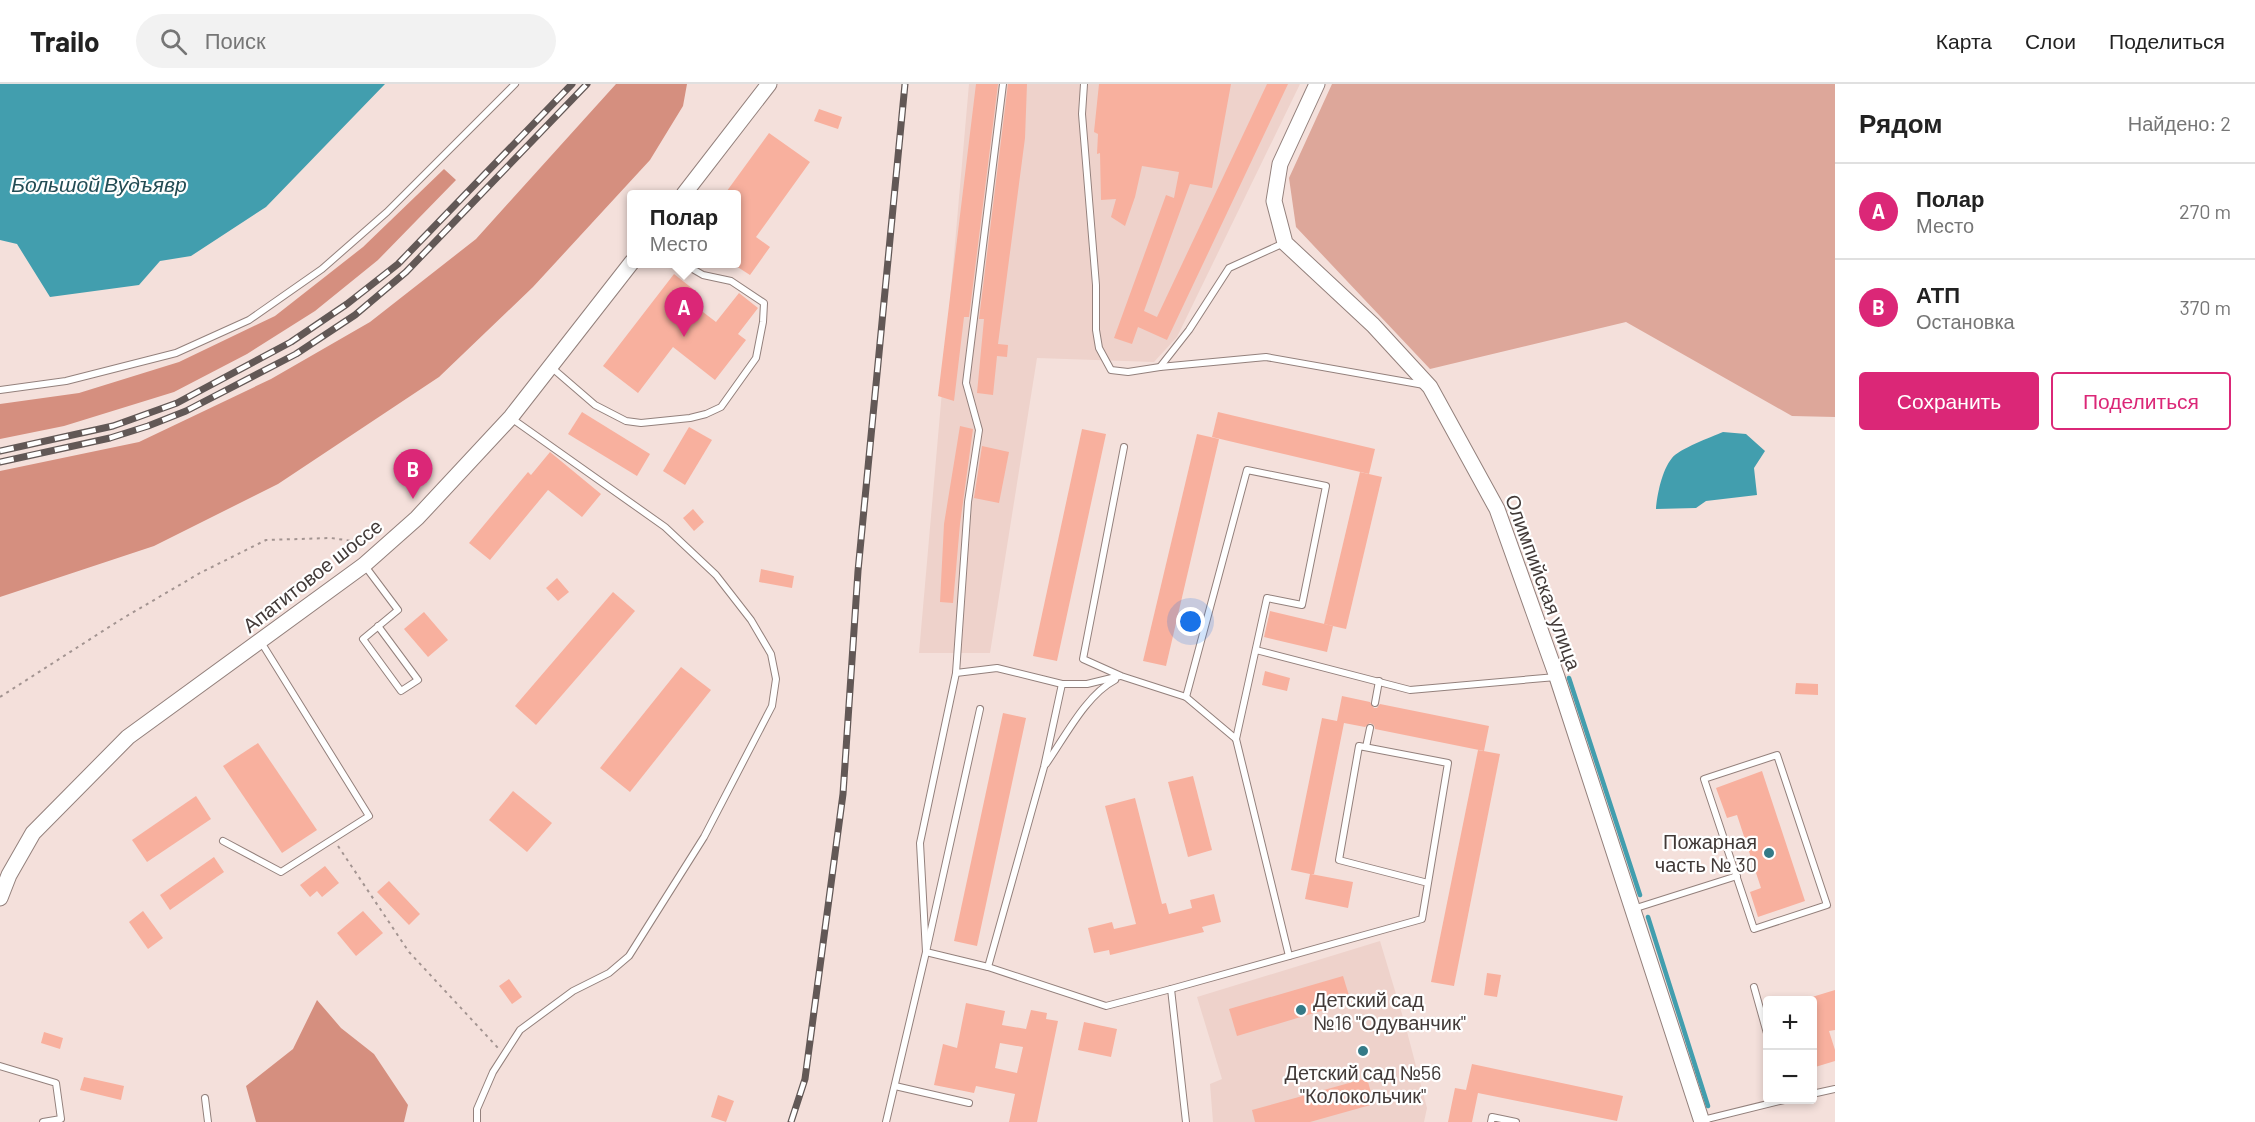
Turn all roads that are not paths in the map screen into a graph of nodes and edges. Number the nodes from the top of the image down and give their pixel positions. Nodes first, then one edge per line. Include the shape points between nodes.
1 (515, 84) edge
2 (769, 84) edge
3 (1003, 84) edge
4 (1084, 84) edge
5 (1317, 84) edge
6 (688, 190) edge
7 (1285, 243) junction
8 (627, 268) edge
9 (691, 268) edge
10 (550, 367) junction
11 (1160, 367) junction
12 (1430, 387) junction
13 (0, 390) edge
14 (511, 417) junction
15 (1124, 447) dead end
16 (364, 565) junction
17 (378, 626) junction
18 (261, 642) junction
19 (1256, 650) junction
20 (957, 672) junction
21 (1121, 676) junction
22 (1557, 677) junction
23 (1379, 681) junction
24 (1062, 684) junction
25 (1186, 697) junction
26 (1375, 703) dead end
27 (980, 709) dead end
28 (1370, 728) dead end
29 (1236, 739) junction
30 (1366, 747) junction
31 (1044, 766) junction
32 (223, 841) dead end
33 (1737, 876) junction
34 (1428, 883) junction
35 (0, 898) edge
36 (1632, 910) junction
37 (926, 952) junction
38 (1289, 956) junction
39 (988, 967) junction
40 (1754, 987) dead end
41 (1171, 989) junction
42 (1763, 1022) edge
43 (0, 1066) edge
44 (895, 1086) junction
45 (1835, 1089) edge
46 (1817, 1093) edge
47 (205, 1098) dead end
48 (969, 1103) dead end
49 (1768, 1104) edge
50 (1702, 1121) edge
51 (43, 1122) edge
52 (208, 1122) edge
53 (477, 1122) edge
54 (886, 1122) edge
55 (1186, 1122) edge
56 (1491, 1122) edge
57 (1516, 1122) edge

1 - 13 lane via 387,212 322,269 249,320 176,353 66,381
2 - 6 street
3 - 20 lane via 966,383 979,430 968,502
4 - 11 lane via 1082,114 1099,348 1111,370 1128,372
5 - 7 street via 1280,164 1274,201
7 - 11 lane via 1229,268
7 - 12 street, Олимпийская улица via 1373,325
8 - 10 street, Апатитовое шоссе
9 - 10 lane via 731,281 764,303 756,358 721,407 690,418 626,421 595,405
10 - 14 street, Апатитовое шоссе
11 - 12 lane via 1266,357
12 - 22 street, Олимпийская улица via 1497,509
14 - 16 street, Апатитовое шоссе via 417,518
14 - 53 lane via 665,527 716,575 751,620 771,654 776,679 772,706 705,837 629,956 520,1030 493,1072 477,1109
15 - 21 lane via 1083,659
16 - 17 lane via 398,610
16 - 18 street, Апатитовое шоссе
17 - 17 lane via 363,639 401,692 418,680
18 - 32 lane via 369,816 281,872
18 - 35 street, Апатитовое шоссе via 128,737 33,833
19 - 23 lane
19 - 25 lane via 1267,598 1302,605 1326,486 1247,470
19 - 29 lane
20 - 24 lane via 997,668
20 - 37 lane via 920,843
21 - 24 lane via 1087,684
21 - 25 lane
21 - 31 lane via 1102,686
22 - 23 lane via 1410,690
22 - 36 street, Олимпийская улица
23 - 26 lane
24 - 31 lane
25 - 29 lane
27 - 37 lane
28 - 30 lane
29 - 38 lane
30 - 34 lane via 1448,763
30 - 34 lane via 1359,746 1339,860
31 - 39 lane
33 - 33 lane via 1704,779 1777,754 1827,904 1754,929
33 - 36 lane
34 - 38 lane via 1422,919
36 - 50 street, Олимпийская улица
37 - 39 lane
37 - 44 lane
38 - 41 lane
39 - 41 lane via 1106,1006
40 - 42 lane
41 - 55 lane
43 - 51 lane via 56,1083 61,1119
44 - 48 lane
44 - 54 lane
45 - 46 lane
47 - 52 lane
49 - 50 lane
56 - 57 lane via 1492,1117

